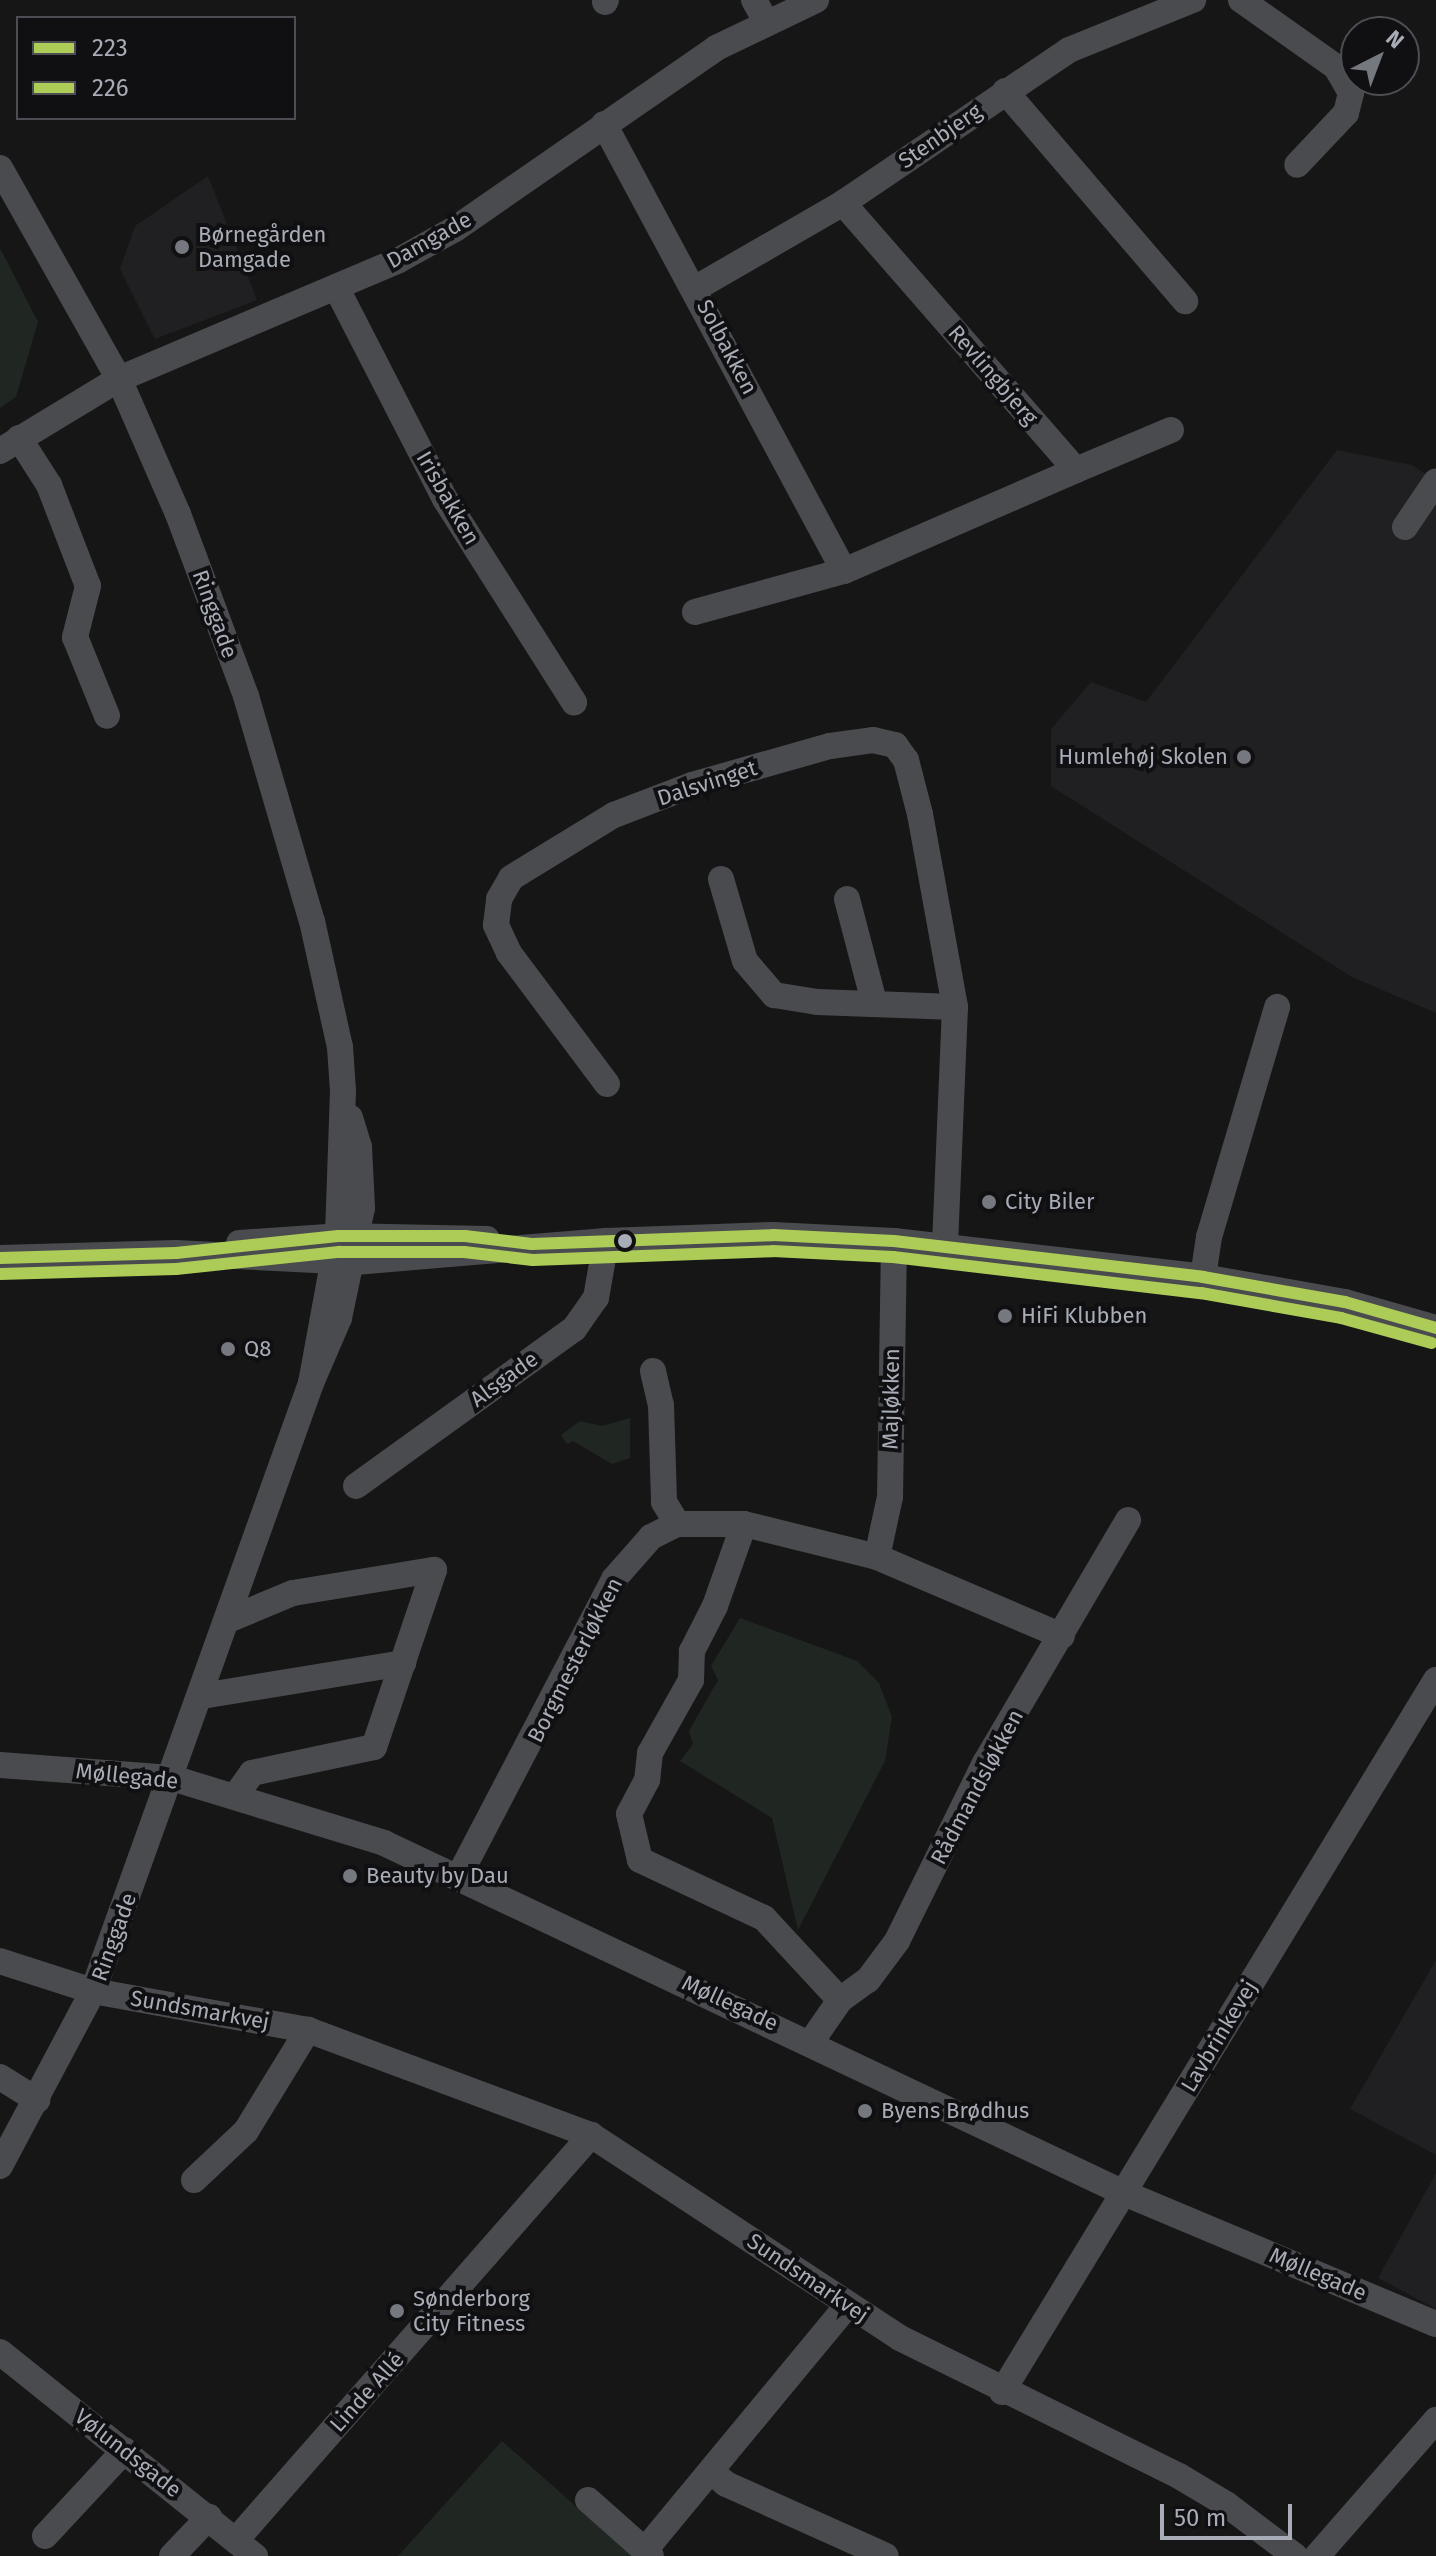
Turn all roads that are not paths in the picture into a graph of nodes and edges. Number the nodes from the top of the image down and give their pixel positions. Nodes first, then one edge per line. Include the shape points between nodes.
1 (816, 0) edge
2 (1193, 0) edge
3 (1241, 0) edge
4 (760, 12) edge
5 (1005, 91) junction
6 (604, 124) junction
7 (1297, 165) dead end
8 (0, 168) edge
9 (843, 203) junction
10 (336, 287) junction
11 (696, 288) junction
12 (1185, 301) dead end
13 (119, 379) junction
14 (1171, 430) dead end
15 (9, 444) edge
16 (1076, 470) junction
17 (1436, 481) edge
18 (1405, 527) dead end
19 (844, 571) junction
20 (695, 612) dead end
21 (574, 702) dead end
22 (107, 716) dead end
23 (721, 879) dead end
24 (847, 899) dead end
25 (874, 1002) junction
26 (955, 1007) junction
27 (1277, 1007) dead end
28 (607, 1084) dead end
29 (606, 1241) junction
30 (894, 1241) junction
31 (945, 1245) junction
32 (346, 1249) junction
33 (0, 1258) edge
34 (1203, 1277) junction
35 (1436, 1328) edge
36 (653, 1371) dead end
37 (356, 1486) dead end
38 (1128, 1520) dead end
39 (677, 1524) junction
40 (744, 1524) junction
41 (877, 1557) junction
42 (228, 1620) junction
43 (1062, 1636) junction
44 (403, 1663) junction
45 (1436, 1680) edge
46 (202, 1696) junction
47 (0, 1765) edge
48 (172, 1778) junction
49 (236, 1795) junction
50 (459, 1876) junction
51 (0, 1961) edge
52 (93, 1991) junction
53 (840, 2000) junction
54 (308, 2030) junction
55 (811, 2042) junction
56 (0, 2077) edge
57 (37, 2100) junction
58 (591, 2135) junction
59 (0, 2166) edge
60 (194, 2180) dead end
61 (1124, 2193) junction
62 (847, 2306) junction
63 (1436, 2324) edge
64 (0, 2352) edge
65 (1002, 2392) junction
66 (1436, 2420) edge
67 (125, 2450) junction
68 (711, 2471) junction
69 (588, 2500) dead end
70 (209, 2517) junction
71 (45, 2536) dead end
72 (245, 2548) edge
73 (648, 2553) edge
74 (172, 2556) edge
75 (886, 2556) edge
76 (1295, 2556) edge
77 (1317, 2556) edge

1 - 4 street, Damgade
2 - 5 street, Stenbjerg via 1069,50
3 - 7 street via 1336,67 1351,93 1346,113
4 - 6 street, Damgade
5 - 9 street, Stenbjerg
5 - 12 street
6 - 10 street, Damgade via 455,229
6 - 11 street, Solbakken
8 - 13 street, Ringgade
9 - 11 street, Stenbjerg
9 - 16 street, Revlingbjerg
10 - 13 street, Damgade
10 - 21 street, Irisbakken via 445,499
11 - 19 street, Solbakken
13 - 15 street, Damgade
13 - 32 street, Ringgade via 178,514 246,696 312,921 340,1047 343,1091 359,1147
14 - 16 street
15 - 22 street, Damgade via 49,485 88,586 75,637
16 - 19 street
17 - 18 street
19 - 20 street
23 - 25 street via 745,961 774,995
24 - 25 street
25 - 26 street
26 - 28 street, Dalsvinget via 906,760 895,745 873,740 830,746 692,785 614,815 511,878 499,899 496,925 509,953
26 - 31 street, Dalsvinget
27 - 34 street via 1209,1237
29 - 30 street via 773,1235
29 - 32 street via 532,1244 465,1236
29 - 37 street, Alsgade via 596,1298 574,1329
30 - 31 street
30 - 41 street, Majløkken via 890,1497
31 - 34 street
32 - 33 street
32 - 42 street, Ringgade via 311,1383
34 - 35 street via 1345,1302
36 - 39 street via 661,1405 664,1502
38 - 43 street, Rådmandsløkken
39 - 40 street
39 - 50 street, Borgmesterløkken via 651,1537 614,1579
40 - 41 street
40 - 53 street via 715,1606 692,1651 691,1680 650,1753 647,1780 629,1814 640,1860 764,1918
41 - 43 street
42 - 44 street via 293,1593 434,1570
42 - 46 street, Ringgade
43 - 53 street, Rådmandsløkken via 985,1763 897,1941 868,1980
44 - 46 street
44 - 49 street via 374,1747 252,1773
45 - 61 street, Lavbrinkevej
46 - 48 street, Ringgade
47 - 48 street, Møllegade
48 - 49 street, Møllegade
48 - 52 street, Ringgade
49 - 50 street, Møllegade via 330,1823
50 - 55 street, Møllegade
51 - 52 street, Sundsmarkvej
52 - 54 street, Sundsmarkvej
52 - 57 street, Ringgade
53 - 55 street, Rådmandsløkken
54 - 58 street, Sundsmarkvej
54 - 60 street, Sundsmarkvej via 246,2131
55 - 61 street, Møllegade
56 - 57 street
57 - 59 street, Ringgade
58 - 62 street, Sundsmarkvej
58 - 72 street, Linde Allé
61 - 63 street, Møllegade
61 - 65 street, Lavbrinkevej
62 - 65 street, Sundsmarkvej
62 - 68 street
64 - 67 street, Vølundsgade
65 - 76 street, Sundsmarkvej via 1179,2476
66 - 77 street
67 - 70 street, Vølundsgade
67 - 71 street
68 - 73 street
68 - 75 street via 726,2484
69 - 73 street
70 - 72 street, Vølundsgade
70 - 74 street

